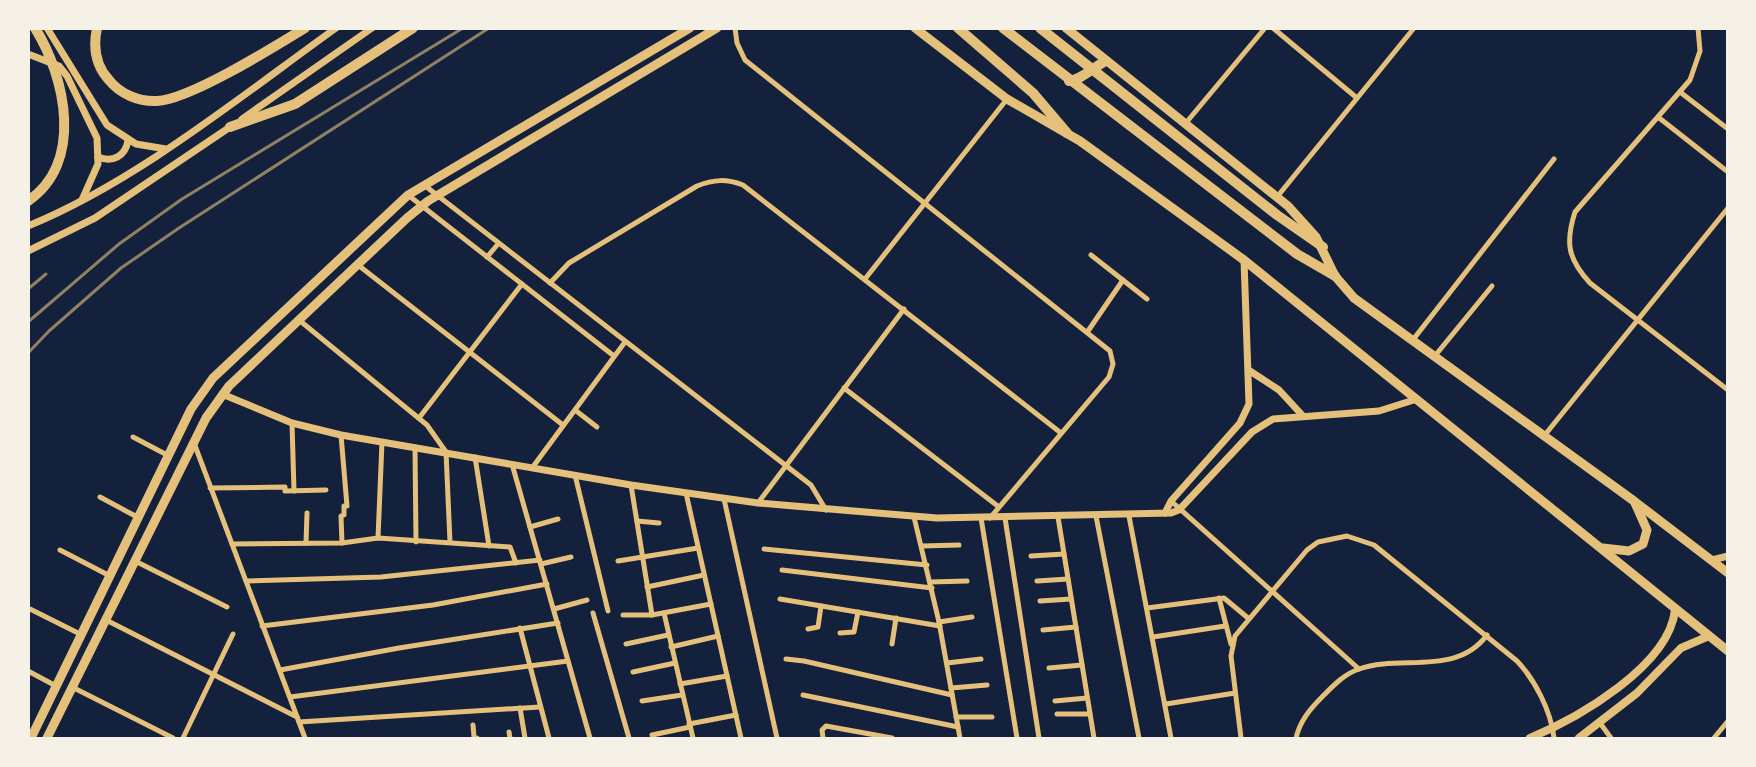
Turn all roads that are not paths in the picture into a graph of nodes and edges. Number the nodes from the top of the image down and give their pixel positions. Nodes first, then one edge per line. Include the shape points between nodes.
1 (35, 28) edge
2 (47, 28) edge
3 (97, 28) edge
4 (305, 28) edge
5 (336, 28) edge
6 (372, 28) edge
7 (413, 28) edge
8 (690, 28) edge
9 (717, 28) edge
10 (735, 28) edge
11 (915, 28) edge
12 (958, 28) edge
13 (1003, 28) edge
14 (1040, 28) edge
15 (1066, 28) edge
16 (1264, 28) edge
17 (1273, 28) edge
18 (1413, 28) edge
19 (1698, 28) edge
20 (28, 54) edge
21 (1106, 61) junction
22 (1069, 81) junction
23 (1680, 92) junction
24 (1357, 98) junction
25 (1007, 99) junction
26 (1658, 117) junction
27 (1184, 125) junction
28 (230, 127) junction
29 (1728, 129) edge
30 (1067, 133) junction
31 (128, 141) junction
32 (166, 148) junction
33 (98, 157) junction
34 (1554, 159) dead end
35 (1728, 172) edge
36 (424, 184) junction
37 (408, 195) junction
38 (436, 196) junction
39 (1277, 197) junction
40 (28, 201) edge
41 (81, 201) junction
42 (923, 203) junction
43 (421, 206) junction
44 (1728, 208) edge
45 (28, 226) edge
46 (498, 244) junction
47 (1323, 248) junction
48 (28, 251) edge
49 (1091, 255) dead end
50 (487, 256) junction
51 (1244, 260) junction
52 (358, 265) junction
53 (1335, 276) junction
54 (865, 279) junction
55 (1123, 280) junction
56 (549, 283) junction
57 (522, 284) junction
58 (1492, 286) dead end
59 (1147, 299) dead end
60 (904, 309) junction
61 (299, 320) junction
62 (273, 321) junction
63 (1638, 321) junction
64 (1088, 331) junction
65 (285, 334) junction
66 (1412, 341) junction
67 (624, 342) junction
68 (470, 352) junction
69 (614, 356) junction
70 (1434, 357) junction
71 (1250, 371) junction
72 (844, 388) junction
73 (1728, 390) edge
74 (222, 394) junction
75 (1417, 399) junction
76 (575, 410) junction
77 (1303, 416) junction
78 (419, 418) junction
79 (292, 423) junction
80 (563, 425) junction
81 (597, 428) dead end
82 (1061, 433) junction
83 (341, 435) junction
84 (1544, 436) junction
85 (133, 437) dead end
86 (382, 441) junction
87 (194, 443) junction
88 (415, 447) junction
89 (446, 452) junction
90 (169, 456) junction
91 (475, 458) junction
92 (512, 464) junction
93 (785, 466) junction
94 (532, 468) junction
95 (575, 476) junction
96 (631, 485) junction
97 (210, 488) junction
98 (326, 490) dead end
99 (294, 491) junction
100 (686, 493) junction
101 (100, 496) dead end
102 (724, 499) junction
103 (1170, 501) junction
104 (1634, 501) junction
105 (758, 503) junction
106 (999, 507) junction
107 (826, 510) junction
108 (1179, 510) junction
109 (307, 513) dead end
110 (1165, 513) junction
111 (1096, 516) junction
112 (1129, 516) junction
113 (914, 517) junction
114 (1058, 517) junction
115 (139, 518) junction
116 (981, 518) junction
117 (990, 518) junction
118 (1005, 518) junction
119 (558, 519) dead end
120 (637, 521) junction
121 (659, 523) dead end
122 (530, 527) junction
123 (378, 538) junction
124 (416, 542) junction
125 (450, 542) junction
126 (306, 543) junction
127 (342, 543) junction
128 (232, 544) junction
129 (959, 545) dead end
130 (489, 546) junction
131 (922, 546) junction
132 (698, 548) junction
133 (1603, 548) junction
134 (764, 549) dead end
135 (60, 550) dead end
136 (1064, 554) junction
137 (642, 556) junction
138 (1031, 556) dead end
139 (1728, 556) edge
140 (572, 557) dead end
141 (1712, 560) junction
142 (135, 561) junction
143 (618, 561) dead end
144 (540, 562) junction
145 (516, 564) junction
146 (927, 566) junction
147 (782, 570) dead end
148 (1728, 573) edge
149 (704, 574) junction
150 (110, 576) junction
151 (1068, 579) junction
152 (246, 581) junction
153 (967, 581) dead end
154 (1037, 581) dead end
155 (546, 584) junction
156 (931, 585) junction
157 (647, 587) junction
158 (1271, 591) junction
159 (1219, 598) junction
160 (780, 599) dead end
161 (1071, 599) junction
162 (587, 600) dead end
163 (1040, 601) dead end
164 (711, 604) junction
165 (821, 606) junction
166 (227, 607) dead end
167 (1147, 608) junction
168 (30, 609) edge
169 (554, 609) junction
170 (1675, 610) junction
171 (608, 611) dead end
172 (858, 612) junction
173 (593, 613) dead end
174 (664, 614) junction
175 (623, 615) dead end
176 (652, 615) junction
177 (972, 617) dead end
178 (896, 618) junction
179 (1248, 618) junction
180 (106, 620) junction
181 (558, 623) junction
182 (939, 624) junction
183 (262, 626) junction
184 (1225, 626) junction
185 (1076, 627) junction
186 (520, 628) junction
187 (808, 629) dead end
188 (1043, 630) dead end
189 (840, 633) dead end
190 (234, 634) dead end
191 (81, 635) junction
192 (668, 635) junction
193 (1487, 635) junction
194 (718, 636) junction
195 (1153, 636) junction
196 (1709, 636) junction
197 (626, 644) dead end
198 (892, 644) dead end
199 (1231, 644) junction
200 (671, 646) junction
201 (1728, 651) edge
202 (786, 659) dead end
203 (981, 659) dead end
204 (568, 661) junction
205 (675, 663) junction
206 (946, 663) junction
207 (1082, 665) junction
208 (530, 667) junction
209 (1049, 668) dead end
210 (1359, 669) junction
211 (279, 670) junction
212 (28, 671) edge
213 (633, 672) dead end
214 (213, 674) junction
215 (727, 676) junction
216 (680, 684) junction
217 (56, 686) junction
218 (987, 686) dead end
219 (72, 687) junction
220 (951, 688) junction
221 (1235, 693) junction
222 (682, 695) junction
223 (803, 695) dead end
224 (952, 695) junction
225 (290, 697) junction
226 (1087, 698) junction
227 (642, 701) dead end
228 (1055, 701) dead end
229 (1166, 704) junction
230 (540, 707) junction
231 (520, 708) junction
232 (1057, 714) dead end
233 (1090, 714) junction
234 (736, 715) junction
235 (956, 717) junction
236 (992, 717) dead end
237 (298, 719) junction
238 (1728, 721) edge
239 (1600, 723) junction
240 (473, 725) dead end
241 (690, 725) junction
242 (958, 727) junction
243 (1552, 728) junction
244 (652, 735) dead end
245 (31, 738) edge
246 (47, 738) edge
247 (173, 738) edge
248 (183, 738) edge
249 (305, 738) edge
250 (473, 738) edge
251 (525, 738) edge
252 (549, 738) edge
253 (590, 738) edge
254 (629, 738) edge
255 (693, 738) edge
256 (741, 738) edge
257 (777, 738) edge
258 (823, 738) edge
259 (892, 738) edge
260 (960, 738) edge
261 (1017, 738) edge
262 (1040, 738) edge
263 (1094, 738) edge
264 (1139, 738) edge
265 (1171, 738) edge
266 (1241, 738) edge
267 (1296, 738) edge
268 (1530, 738) edge
269 (1554, 738) edge
270 (1579, 738) edge
271 (1611, 738) edge
272 (1714, 738) edge

1 - 40 highway via 55,73 64,111 61,159 52,179
2 - 31 street via 107,125
3 - 4 highway via 96,54 107,79 129,96 156,102 182,94
5 - 32 street
6 - 28 street
7 - 28 highway via 310,95 279,111
8 - 36 main road
9 - 38 main road
10 - 42 street via 745,60
11 - 25 main road
12 - 30 highway via 1024,84
13 - 22 highway
14 - 47 highway
15 - 21 main road
16 - 27 street
17 - 24 street
18 - 24 street
19 - 23 street via 1700,51 1696,66
20 - 33 street via 58,66 67,76 95,131
21 - 22 highway
21 - 27 main road
22 - 53 highway via 1297,254
23 - 26 street
23 - 29 street
24 - 39 street
25 - 30 main road
25 - 42 street
26 - 35 street
26 - 63 street via 1575,212 1569,231 1569,250 1577,269
27 - 39 main road
28 - 48 street via 94,218
30 - 51 main road
31 - 32 street
31 - 33 street via 118,157
32 - 41 street
33 - 41 street
34 - 66 street
36 - 37 main road
36 - 38 street
37 - 43 street
37 - 62 main road
38 - 43 main road
38 - 46 street
39 - 47 main road
41 - 45 street
42 - 54 street
42 - 64 street
43 - 50 street
43 - 52 main road
44 - 63 street
46 - 50 street
46 - 56 street
47 - 53 main road
49 - 55 street
50 - 57 street
51 - 71 street
51 - 75 main road
52 - 61 main road
52 - 68 street
53 - 66 main road via 1354,298
54 - 56 street via 743,185 720,180 697,186 575,260
54 - 60 street
55 - 59 street
55 - 64 street
56 - 67 street
57 - 68 street
57 - 69 street
58 - 70 street
60 - 72 street
60 - 82 street
61 - 65 main road
61 - 78 street
62 - 65 main road
62 - 90 main road via 207,386 191,409
63 - 73 street
63 - 84 street
64 - 82 street via 1110,351 1112,371
65 - 74 main road
66 - 70 main road
67 - 69 street
67 - 93 street
68 - 78 street
68 - 80 street
69 - 76 street
70 - 84 main road
71 - 77 street via 1279,390
71 - 103 street via 1249,404 1240,423
72 - 93 street
72 - 106 street
74 - 79 street
74 - 87 main road
75 - 77 street via 1379,411
75 - 133 main road
76 - 80 street
76 - 81 street
77 - 108 street via 1283,417 1262,425
78 - 89 street via 435,433
79 - 83 street
79 - 99 street
80 - 94 street
82 - 106 street
83 - 86 street
83 - 127 street via 347,506 341,516
84 - 104 main road
85 - 90 street
86 - 88 street
86 - 123 street
87 - 97 street
87 - 142 main road
88 - 89 street
88 - 124 street
89 - 91 street
89 - 125 street
90 - 115 main road
91 - 92 street
91 - 130 street
92 - 94 street
92 - 122 street
93 - 105 street
93 - 107 street via 811,485
94 - 95 street
95 - 96 street
95 - 171 street
96 - 100 street
96 - 120 street
97 - 99 street via 285,487 285,491
97 - 128 street
98 - 99 street
100 - 102 street
100 - 132 street
101 - 115 street
102 - 105 street
102 - 257 street
103 - 108 street
103 - 110 street
104 - 133 main road via 1647,530 1643,544 1629,551
104 - 141 main road
105 - 107 street
106 - 117 street
107 - 113 street
108 - 110 street
108 - 158 street
109 - 126 street
110 - 112 street
111 - 112 street
111 - 114 street
111 - 264 street
112 - 167 street
113 - 116 street
113 - 131 street
114 - 118 street
114 - 136 street
115 - 150 main road
116 - 117 street
116 - 261 street
117 - 118 street
118 - 262 street
119 - 122 street
120 - 121 street
120 - 137 street
122 - 144 street
123 - 124 street
123 - 127 street
124 - 125 street
125 - 130 street
126 - 127 street
126 - 128 street
128 - 152 street
129 - 131 street
130 - 145 street via 510,547
131 - 146 street
132 - 137 street
132 - 149 street
133 - 170 main road
134 - 146 street
135 - 150 street
136 - 138 street
136 - 151 street
137 - 143 street
137 - 157 street
139 - 141 street
140 - 144 street
141 - 148 main road
142 - 166 street
142 - 180 main road
144 - 145 street
144 - 155 street
145 - 152 street via 381,576
146 - 156 street
147 - 156 street
149 - 157 street
149 - 164 street
150 - 191 main road
151 - 154 street
151 - 161 street
152 - 183 street
153 - 156 street
155 - 169 street
155 - 183 street via 411,608
156 - 182 street
157 - 176 street
158 - 179 street
158 - 193 street via 1318,542 1332,537 1354,537 1374,545
158 - 210 street
159 - 167 street
159 - 179 street
159 - 184 street
160 - 165 street
161 - 163 street
161 - 185 street
162 - 169 street
164 - 174 street
164 - 194 street
165 - 172 street
165 - 187 street via 818,627
167 - 195 street
168 - 191 street
169 - 181 street
170 - 196 main road
170 - 243 main road via 1665,641 1624,682
172 - 178 street
172 - 189 street via 854,632
173 - 254 street
174 - 176 street
174 - 192 street
175 - 176 street
177 - 182 street
178 - 182 street
178 - 198 street
179 - 199 street
180 - 214 street
180 - 219 main road
181 - 186 street
181 - 204 street
182 - 206 street
183 - 211 street
184 - 195 street
184 - 199 street
185 - 188 street
185 - 207 street
186 - 208 street
186 - 211 street
190 - 214 street
191 - 217 main road
192 - 197 street
192 - 200 street
193 - 210 street via 1481,644 1456,657
193 - 243 street via 1531,675
194 - 200 street
194 - 215 street
195 - 229 street
196 - 201 main road
196 - 239 main road via 1676,653 1637,693
199 - 221 street
200 - 205 street
202 - 224 street
203 - 206 street
204 - 208 street
204 - 253 street
205 - 213 street
205 - 216 street
206 - 220 street
207 - 209 street
207 - 226 street
208 - 225 street
208 - 230 street
210 - 267 street via 1316,703
211 - 225 street
212 - 217 street
214 - 237 street
214 - 248 street
215 - 216 street
215 - 234 street
216 - 222 street
217 - 245 main road
218 - 220 street
219 - 246 main road
219 - 247 street
220 - 224 street
221 - 229 street
221 - 266 street
222 - 227 street
222 - 241 street
223 - 242 street
224 - 235 street
225 - 237 street
226 - 228 street
226 - 233 street
229 - 265 street
230 - 231 street
230 - 252 street
231 - 237 street
231 - 251 street
232 - 233 street
233 - 263 street
234 - 241 street
234 - 256 street
235 - 236 street
235 - 242 street
237 - 249 street
238 - 272 street
239 - 270 main road
239 - 271 street
240 - 250 street
241 - 244 street
241 - 255 street
242 - 260 street
243 - 268 main road
243 - 269 street
258 - 259 street via 823,728 829,726

